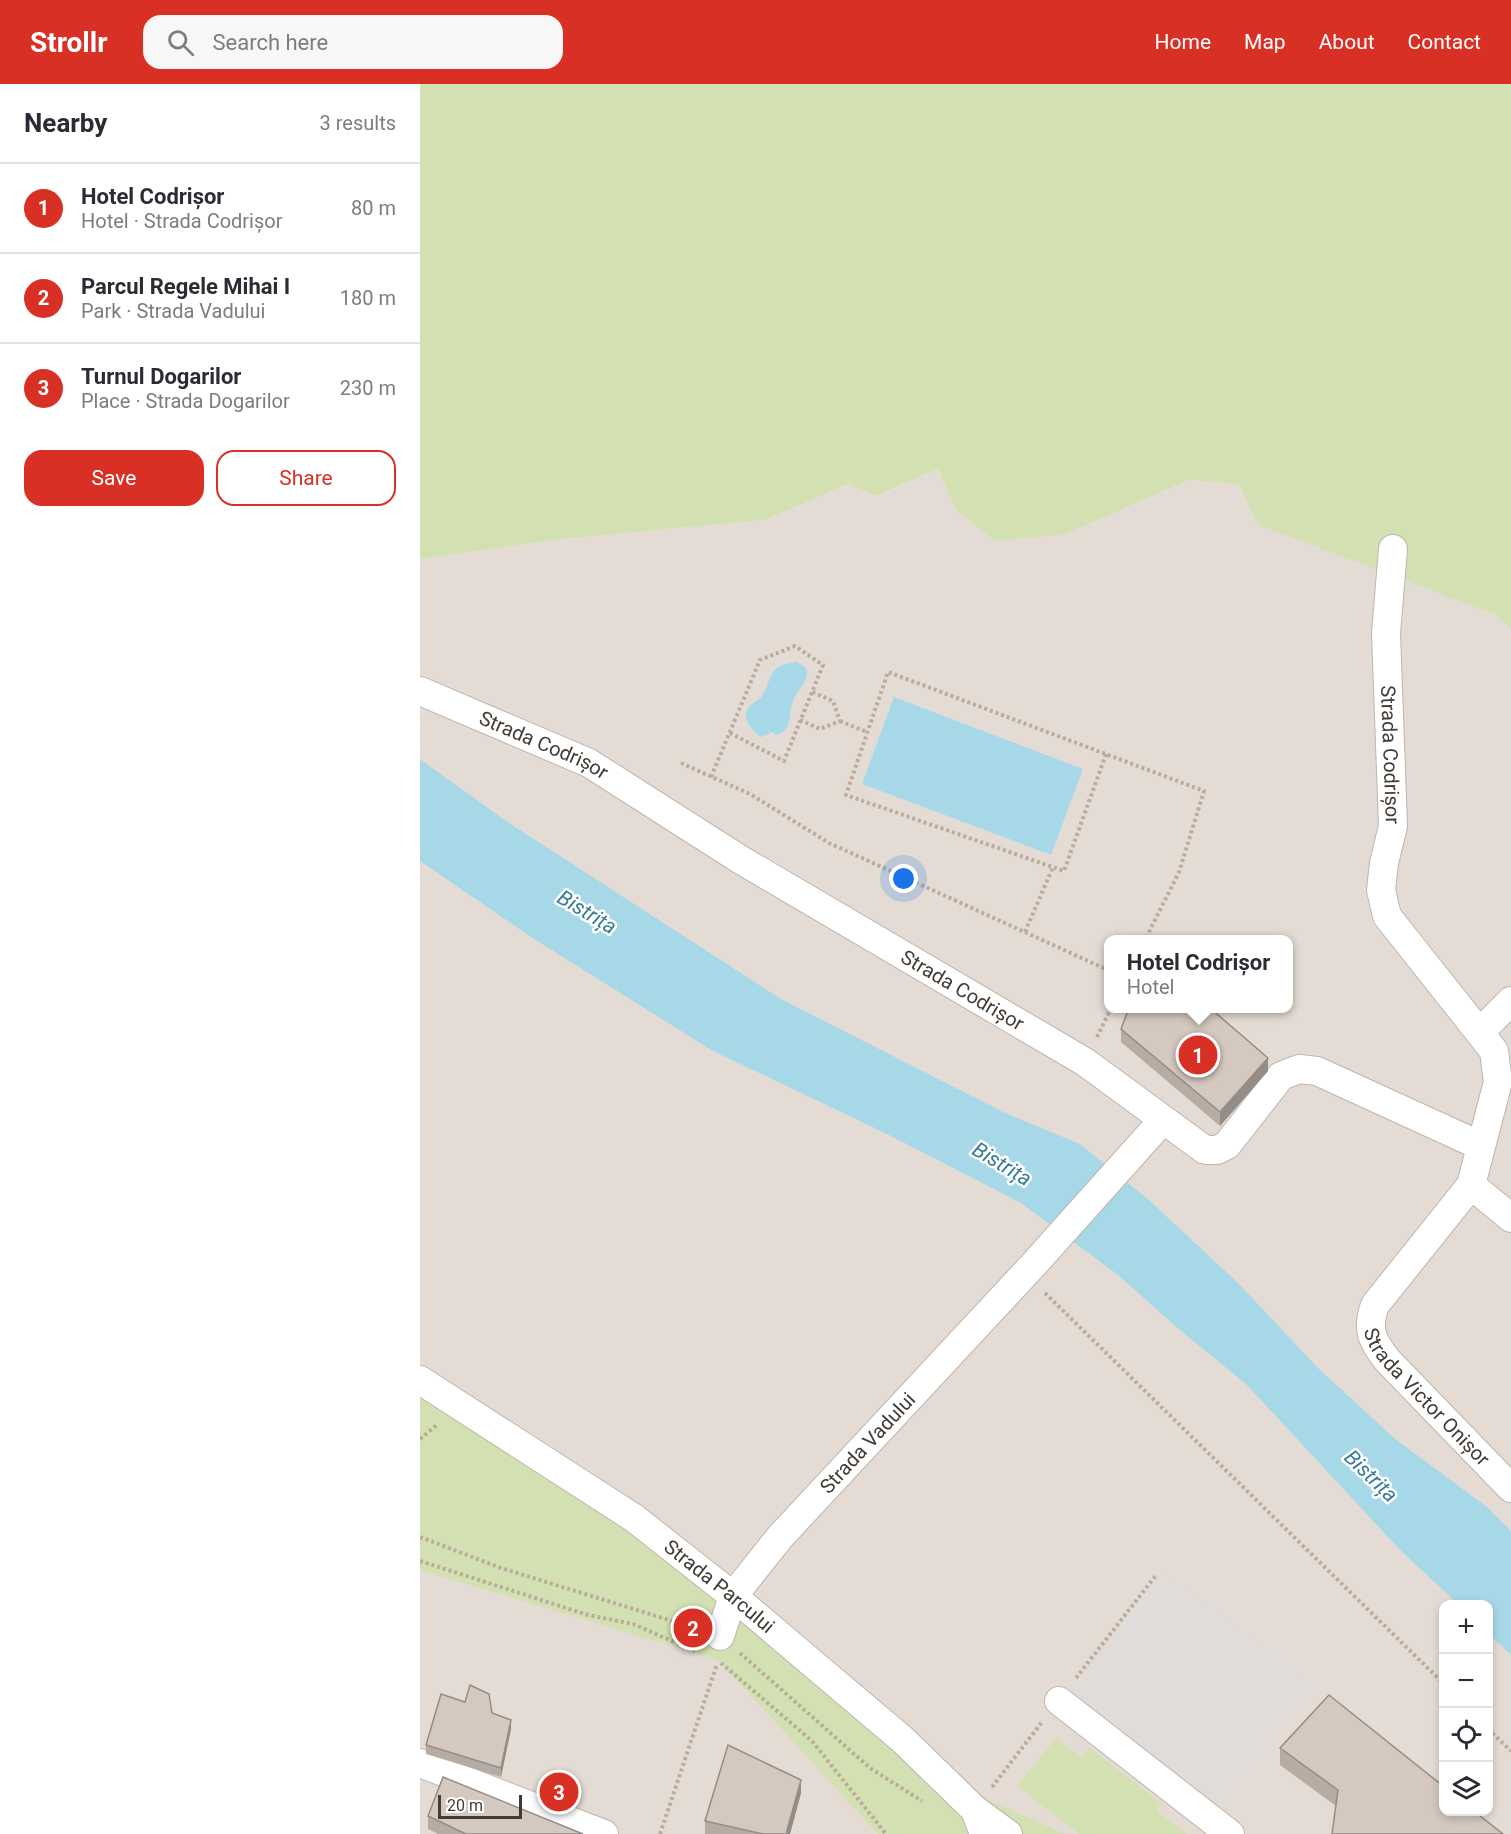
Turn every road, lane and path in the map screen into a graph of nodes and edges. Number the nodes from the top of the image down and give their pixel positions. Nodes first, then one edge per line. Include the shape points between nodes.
1 (1393, 549) dead end
2 (420, 692) edge
3 (812, 692) junction
4 (800, 720) junction
5 (840, 721) junction
6 (867, 732) junction
7 (730, 733) junction
8 (1106, 754) junction
9 (681, 764) dead end
10 (711, 777) junction
11 (1053, 867) junction
12 (1025, 932) junction
13 (1147, 935) edge
14 (1104, 968) edge
15 (1511, 1001) edge
16 (1480, 1032) junction
17 (1163, 1120) junction
18 (1481, 1146) junction
19 (1471, 1185) junction
20 (1511, 1218) edge
21 (1030, 1269) junction
22 (420, 1380) edge
23 (1511, 1488) edge
24 (420, 1537) edge
25 (420, 1561) edge
26 (733, 1596) junction
27 (720, 1636) junction
28 (697, 1651) dead end
29 (1439, 1680) edge
30 (1059, 1701) dead end
31 (1493, 1733) edge
32 (1511, 1751) edge
33 (420, 1763) edge
34 (926, 1804) dead end
35 (979, 1822) edge
36 (604, 1834) edge
37 (660, 1834) edge
38 (886, 1834) edge
39 (1008, 1834) edge
40 (1230, 1834) edge

1 - 16 street, Strada Codrișor via 1386,633 1393,826 1381,890 1387,916
2 - 17 street, Strada Codrișor via 589,763 741,860 1085,1062
3 - 4 path
3 - 5 path via 833,701
3 - 7 path via 823,665 795,646 760,660
4 - 5 path via 820,729
4 - 7 path via 784,761
5 - 6 path
6 - 8 path via 888,672
6 - 11 path via 846,795
7 - 10 path
8 - 11 path via 1064,871
8 - 13 path via 1204,791 1179,872
9 - 10 path
10 - 12 path via 750,794 829,843
11 - 12 path
12 - 14 path
15 - 16 street
16 - 18 street, Strada Codrișor via 1494,1051 1498,1082
17 - 18 street, Strada Codrișor via 1205,1149 1217,1150 1227,1145 1281,1076 1299,1069 1317,1071
17 - 21 street, Strada Vadului
18 - 19 street, Strada Codrișor
19 - 20 street
19 - 23 street, Strada Victor Onișor via 1375,1305 1370,1331 1388,1361
21 - 26 street, Strada Vadului via 780,1537
21 - 29 path
22 - 26 street, Strada Parcului via 634,1518
24 - 27 path via 501,1568
25 - 28 path via 588,1615 633,1624
26 - 27 street, Strada Vadului
26 - 35 street, Strada Parcului via 903,1740
27 - 34 path via 870,1768
30 - 40 street
31 - 32 path
33 - 36 street
35 - 39 street, Strada Parcului
37 - 38 path via 718,1660 812,1741

